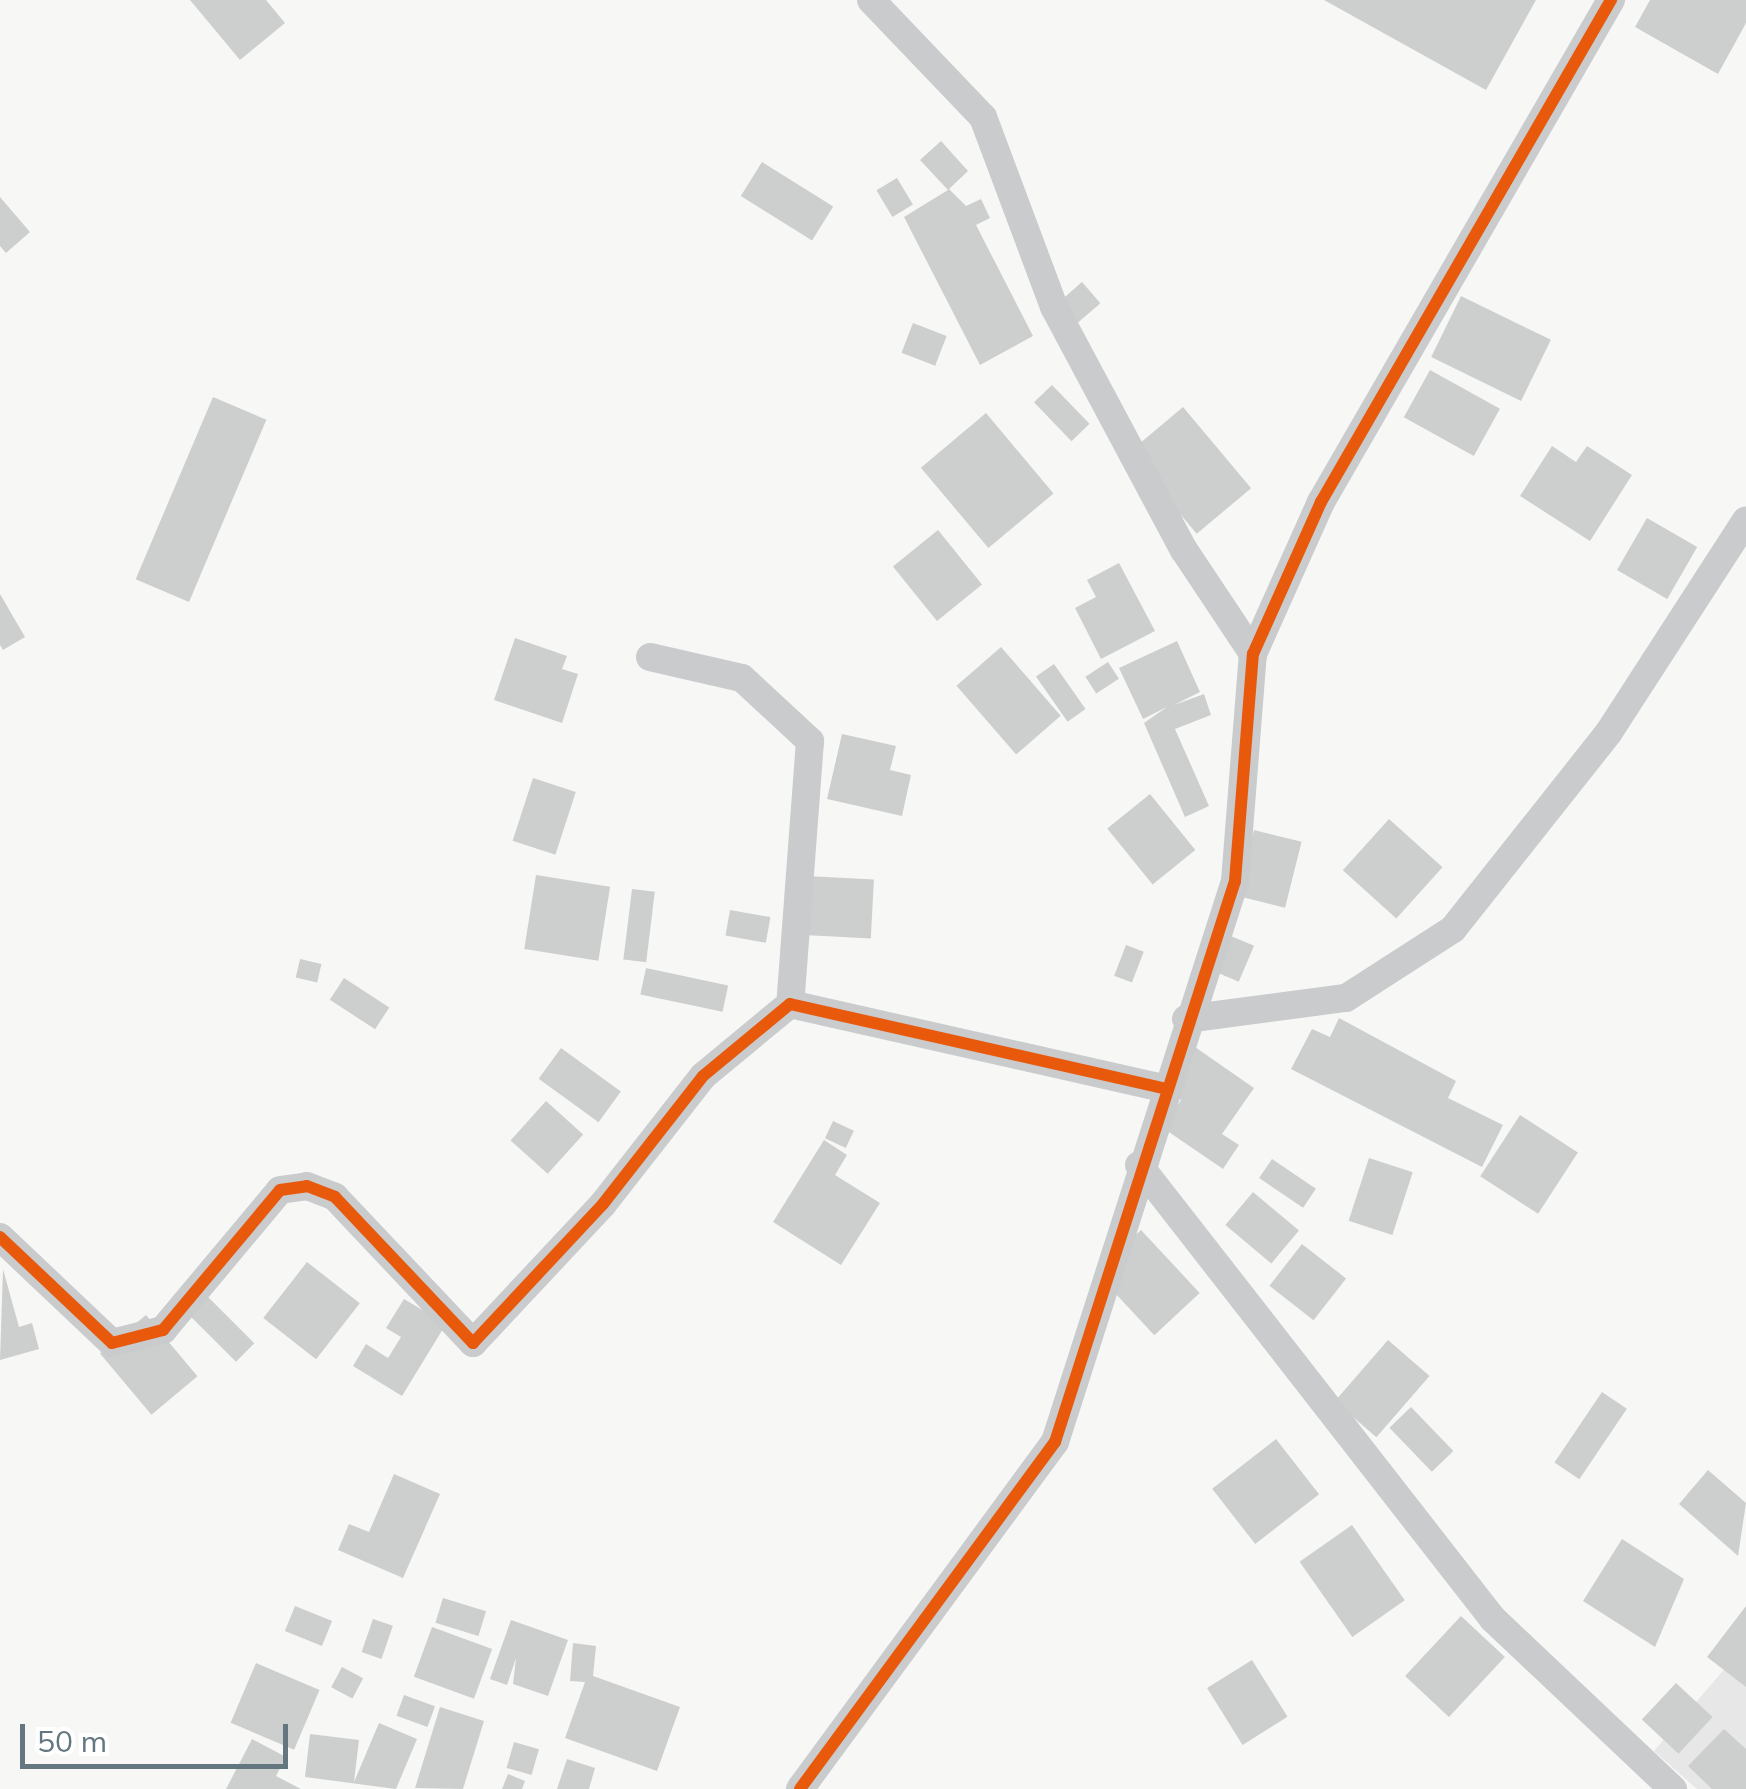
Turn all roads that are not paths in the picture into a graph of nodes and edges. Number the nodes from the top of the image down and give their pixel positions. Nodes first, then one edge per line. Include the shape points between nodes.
1 (871, 0) edge
2 (1611, 0) edge
3 (1746, 520) edge
4 (1253, 654) junction
5 (650, 657) dead end
6 (790, 1004) junction
7 (1186, 1019) junction
8 (1164, 1088) junction
9 (1138, 1165) junction
10 (0, 1237) edge
11 (800, 1789) edge
12 (1672, 1789) edge

1 - 4 street via 983,117 1054,306 1184,550
2 - 4 street via 1320,502
3 - 7 street via 1609,732 1453,929 1346,998
4 - 7 street via 1235,881
5 - 6 street via 742,678 810,741
6 - 8 street
6 - 10 street via 702,1076 604,1204 473,1343 335,1197 307,1186 280,1190 163,1330 112,1343
7 - 8 street
8 - 9 street
9 - 11 street via 1055,1442
9 - 12 street via 1493,1620

